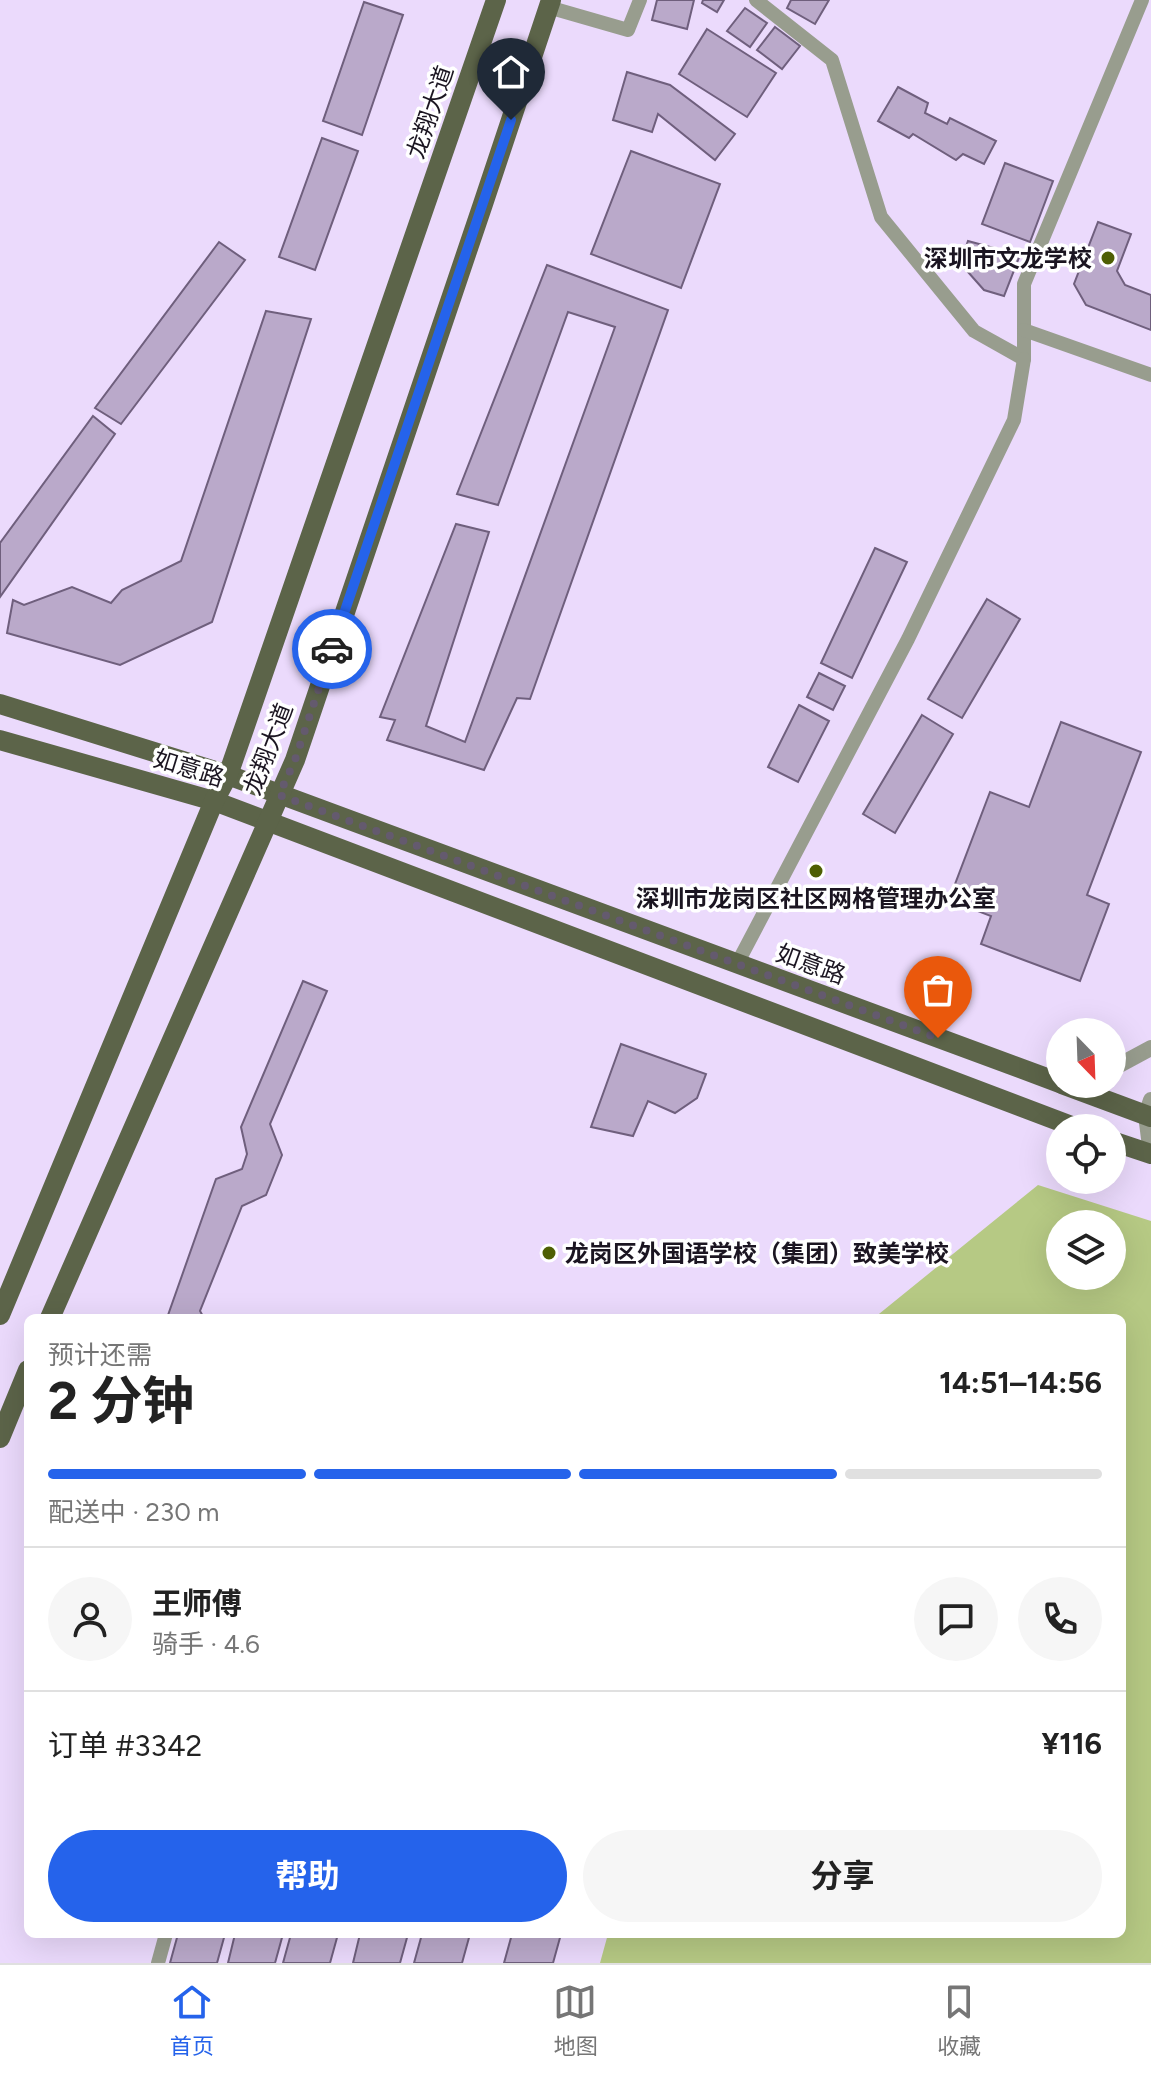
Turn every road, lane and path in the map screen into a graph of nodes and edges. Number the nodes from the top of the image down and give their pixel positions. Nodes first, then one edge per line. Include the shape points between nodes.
1 (496, 0) edge
2 (640, 0) edge
3 (756, 0) edge
4 (1142, 0) edge
5 (549, 4) edge
6 (1024, 330) junction
7 (1024, 359) junction
8 (1151, 375) edge
9 (0, 704) edge
10 (0, 740) edge
11 (228, 775) junction
12 (279, 795) junction
13 (214, 801) junction
14 (268, 822) junction
15 (737, 964) junction
16 (1151, 1048) edge
17 (1126, 1061) edge
18 (1046, 1078) edge
19 (1108, 1098) edge
20 (1149, 1111) edge
21 (1046, 1116) edge
22 (1126, 1146) edge
23 (1151, 1154) edge
24 (52, 1314) edge
25 (0, 1315) edge
26 (24, 1380) edge
27 (0, 1438) edge
28 (165, 1938) edge
29 (158, 1963) edge

1 - 11 main road, 龙翔大道
2 - 5 street via 628,30
3 - 7 street via 832,60 881,217 974,331
4 - 6 street via 1024,284
5 - 12 main road, 龙翔大道
6 - 7 street
6 - 8 street
7 - 15 street via 1014,420 908,639
9 - 11 main road, 如意路
10 - 13 main road, 如意路
11 - 12 main road, 如意路
11 - 13 main road, 龙翔大道
12 - 14 main road, 龙翔大道
12 - 15 main road, 如意路
13 - 14 main road, 如意路
13 - 25 main road, 龙翔大道
14 - 21 main road, 如意路
14 - 24 main road, 龙翔大道
15 - 18 main road, 如意路
16 - 17 street
19 - 20 main road, 如意路
20 - 23 street
22 - 23 main road
26 - 27 main road
28 - 29 street

